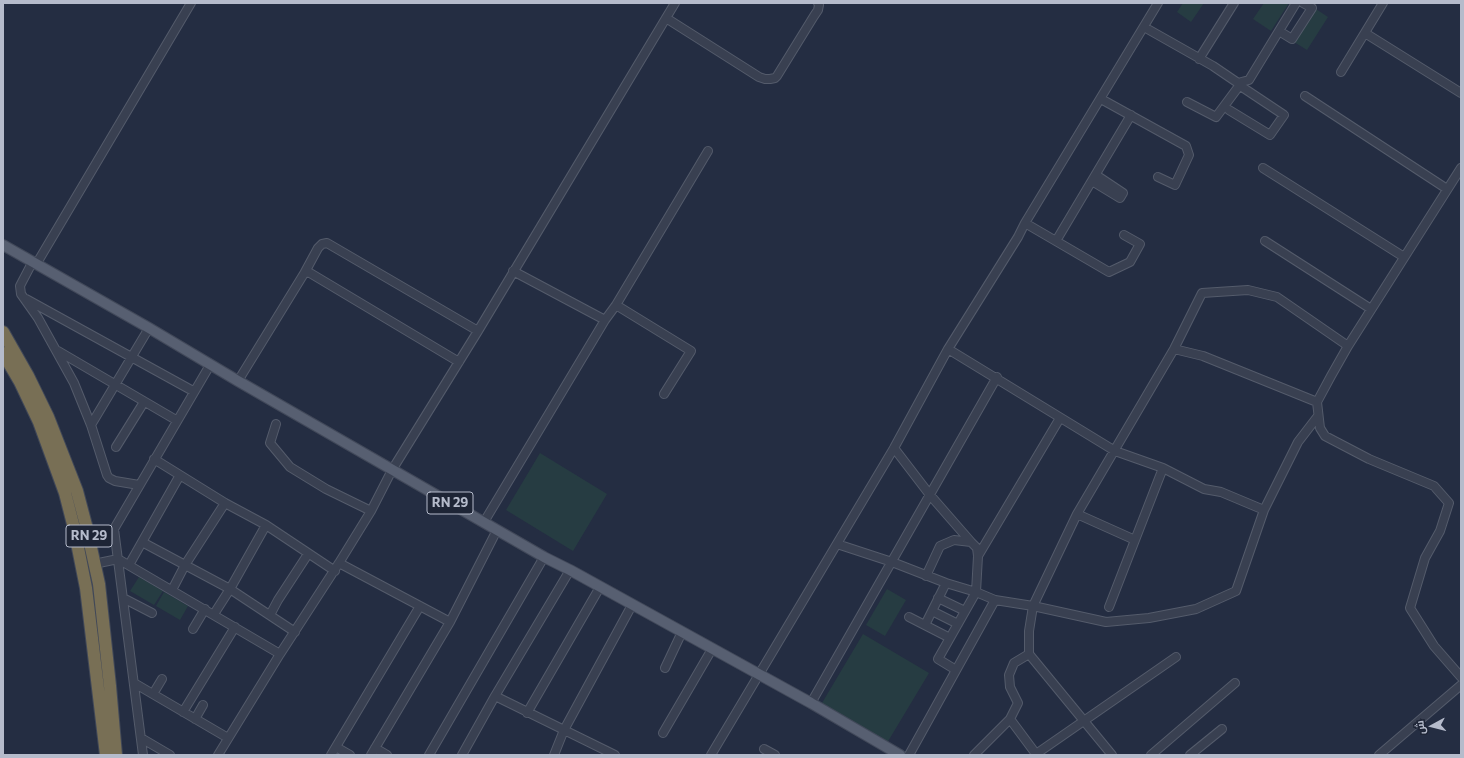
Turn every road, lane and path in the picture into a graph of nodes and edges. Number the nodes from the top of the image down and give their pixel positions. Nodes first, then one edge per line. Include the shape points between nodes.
1 (191, 3) edge
2 (675, 3) edge
3 (818, 3) edge
4 (1158, 3) edge
5 (1234, 3) edge
6 (1296, 3) edge
7 (1303, 3) edge
8 (1383, 3) edge
9 (666, 18) junction
10 (1144, 27) junction
11 (1279, 30) junction
12 (1365, 33) junction
13 (1199, 59) junction
14 (1341, 72) dead end
15 (1241, 83) junction
16 (1461, 93) edge
17 (1305, 96) dead end
18 (1101, 99) junction
19 (1187, 102) dead end
20 (1229, 110) dead end
21 (1131, 116) junction
22 (708, 151) dead end
23 (1263, 168) dead end
24 (1461, 168) edge
25 (1158, 177) dead end
26 (1447, 189) junction
27 (1025, 223) junction
28 (1124, 235) dead end
29 (1056, 241) junction
30 (1264, 241) dead end
31 (3, 245) edge
32 (1404, 256) junction
33 (35, 262) junction
34 (513, 271) junction
35 (305, 272) junction
36 (24, 298) junction
37 (616, 305) junction
38 (1371, 309) junction
39 (605, 320) junction
40 (149, 328) junction
41 (478, 331) junction
42 (3, 332) edge
43 (1348, 346) junction
44 (948, 349) junction
45 (1174, 349) junction
46 (56, 351) junction
47 (3, 353) edge
48 (131, 357) junction
49 (459, 362) junction
50 (210, 365) junction
51 (997, 377) junction
52 (238, 381) junction
53 (115, 385) junction
54 (193, 391) junction
55 (664, 394) dead end
56 (144, 402) junction
57 (1317, 402) junction
58 (1318, 416) junction
59 (1060, 418) junction
60 (176, 420) junction
61 (276, 424) dead end
62 (91, 425) junction
63 (116, 447) dead end
64 (894, 448) junction
65 (1115, 451) junction
66 (154, 459) junction
67 (1163, 468) junction
68 (392, 470) junction
69 (180, 475) junction
70 (139, 485) junction
71 (930, 495) junction
72 (225, 504) junction
73 (1264, 510) junction
74 (371, 511) junction
75 (1077, 514) junction
76 (484, 522) junction
77 (266, 525) junction
78 (497, 530) junction
79 (1135, 540) junction
80 (142, 542) junction
81 (971, 542) junction
82 (837, 544) junction
83 (308, 554) junction
84 (978, 556) junction
85 (544, 558) junction
86 (118, 559) junction
87 (892, 562) junction
88 (94, 564) junction
89 (129, 565) junction
90 (186, 565) junction
91 (337, 567) junction
92 (570, 570) junction
93 (926, 576) junction
94 (946, 584) junction
95 (600, 587) junction
96 (230, 589) junction
97 (172, 590) junction
98 (976, 592) junction
99 (123, 598) junction
100 (938, 598) junction
101 (995, 600) junction
102 (632, 605) junction
103 (420, 606) junction
104 (1033, 606) junction
105 (1109, 607) dead end
106 (205, 609) junction
107 (932, 611) junction
108 (965, 611) junction
109 (152, 613) dead end
110 (214, 614) junction
111 (270, 615) junction
112 (909, 617) dead end
113 (450, 622) junction
114 (958, 624) junction
115 (925, 625) junction
116 (235, 627) junction
117 (193, 629) dead end
118 (295, 632) junction
119 (682, 632) junction
120 (950, 638) junction
121 (712, 648) junction
122 (280, 654) junction
123 (1029, 654) junction
124 (1176, 657) dead end
125 (665, 668) dead end
126 (956, 670) junction
127 (760, 675) junction
128 (1461, 677) edge
129 (162, 680) dead end
130 (134, 683) junction
131 (1235, 684) dead end
132 (1461, 685) edge
133 (153, 694) junction
134 (495, 696) junction
135 (811, 703) junction
136 (203, 705) dead end
137 (183, 712) junction
138 (528, 713) junction
139 (195, 719) junction
140 (1010, 719) junction
141 (1084, 721) junction
142 (1222, 728) dead end
143 (564, 730) junction
144 (663, 733) dead end
145 (141, 738) junction
146 (228, 738) junction
147 (336, 747) junction
148 (764, 749) dead end
149 (373, 752) edge
150 (106, 755) edge
151 (116, 755) edge
152 (143, 755) edge
153 (170, 755) edge
154 (218, 755) edge
155 (331, 755) edge
156 (350, 755) edge
157 (387, 755) edge
158 (429, 755) edge
159 (462, 755) edge
160 (554, 755) edge
161 (615, 755) edge
162 (711, 755) edge
163 (775, 755) edge
164 (900, 755) edge
165 (909, 755) edge
166 (974, 755) edge
167 (1112, 755) edge
168 (1151, 755) edge
169 (1190, 755) edge
170 (1379, 755) edge

1 - 33 street
2 - 9 street
3 - 9 street via 818,10 777,76 770,79 759,77
4 - 10 street
5 - 13 street
6 - 11 street
7 - 11 street via 1312,8 1292,39
8 - 12 street
9 - 34 street
10 - 13 street
10 - 18 street
11 - 15 street via 1249,80
12 - 14 street
12 - 16 street
13 - 15 street
15 - 19 street via 1216,117
15 - 20 street via 1284,115 1270,135
17 - 26 street
18 - 21 street
18 - 27 street
21 - 25 street via 1186,146 1189,155 1175,185
21 - 29 street
22 - 37 street
23 - 32 street
24 - 26 street
26 - 32 street
27 - 29 street
27 - 44 street
28 - 29 street via 1140,244 1130,262 1109,272
30 - 38 street
31 - 33 main road, RN 29
32 - 38 street
33 - 36 street via 20,286
33 - 40 main road, RN 29
34 - 39 street
34 - 41 street
35 - 41 street via 318,248 327,243
35 - 49 street
35 - 52 street
36 - 46 street
36 - 48 street
37 - 39 street
37 - 55 street via 691,351
38 - 43 street
39 - 76 street
40 - 48 street
40 - 50 main road, RN 29
41 - 49 street
42 - 88 highway, RN 29 via 28,376 63,452 77,491
43 - 45 street via 1276,297 1248,290 1202,293
43 - 57 street
44 - 51 street
44 - 64 street
45 - 57 street via 1203,356
45 - 65 street
46 - 53 street
46 - 62 street via 74,383
47 - 150 highway, RN 29 via 39,422 65,493 74,528 86,588
48 - 53 street
48 - 54 street
49 - 68 street
50 - 52 main road, RN 29
50 - 54 street
51 - 59 street
51 - 71 street
52 - 68 main road, RN 29
53 - 56 street
53 - 62 street
54 - 60 street
56 - 60 street
56 - 63 street
57 - 58 street
58 - 73 street via 1298,442
58 - 128 street via 1320,428 1325,436 1369,459 1434,486 1450,503 1440,532 1425,558 1410,608 1434,646
59 - 65 street
59 - 84 street
60 - 66 street
61 - 74 street via 270,443 290,467 326,489
62 - 70 street via 109,478
64 - 71 street
64 - 82 street
65 - 67 street
65 - 75 street
66 - 69 street
66 - 70 street
67 - 73 street via 1204,489 1221,492
67 - 79 street
68 - 74 street
68 - 76 main road, RN 29
69 - 72 street
69 - 80 street
70 - 86 street via 114,529
71 - 81 street
71 - 87 street
72 - 77 street
72 - 90 street
73 - 104 street via 1236,590 1196,609 1150,618 1106,622
74 - 91 street
75 - 79 street
75 - 104 street
76 - 78 main road, RN 29
77 - 83 street
77 - 96 street
78 - 85 main road, RN 29
78 - 113 street
79 - 105 street
80 - 89 street
80 - 90 street
81 - 84 street via 977,548
81 - 93 street via 954,540 940,546
82 - 87 street
82 - 127 street
83 - 91 street
83 - 111 street
84 - 98 street
85 - 92 main road, RN 29
85 - 158 street
86 - 88 street
86 - 89 street
86 - 99 street
87 - 93 street
87 - 135 street
88 - 151 highway, RN 29 via 99,584
89 - 97 street
90 - 96 street
90 - 97 street
91 - 103 street
91 - 118 street
92 - 95 main road, RN 29
92 - 134 street
93 - 94 street
94 - 98 street
94 - 100 street
95 - 102 main road, RN 29
95 - 138 street
96 - 110 street
96 - 111 street
97 - 106 street
98 - 101 street
98 - 108 street
99 - 109 street
99 - 130 street
100 - 107 street
100 - 108 street
101 - 104 street
101 - 126 street
102 - 119 main road, RN 29
102 - 143 street
103 - 113 street
103 - 147 street
104 - 123 street
106 - 110 street
106 - 117 street
107 - 114 street
107 - 115 street
108 - 114 street
110 - 116 street
111 - 118 street
112 - 115 street
113 - 149 street
114 - 120 street
115 - 120 street
116 - 122 street
116 - 137 street
118 - 122 street
119 - 121 main road, RN 29
119 - 125 street
120 - 126 street via 938,659
121 - 127 main road, RN 29
121 - 144 street
122 - 146 street
123 - 140 street via 1014,663 1009,675 1010,687 1018,703
123 - 141 street
124 - 141 street
126 - 165 street
127 - 135 main road, RN 29
127 - 162 street
129 - 133 street
130 - 133 street
130 - 145 street
131 - 168 street
132 - 170 street
133 - 137 street
134 - 138 street
134 - 159 street
135 - 164 main road, RN 29
136 - 139 street
137 - 139 street
138 - 143 street
139 - 146 street
140 - 141 street via 1036,754
140 - 166 street
141 - 167 street
142 - 169 street
143 - 160 street
143 - 161 street
145 - 152 street
145 - 153 street
146 - 154 street
147 - 155 street
147 - 156 street
148 - 163 street
149 - 157 street

